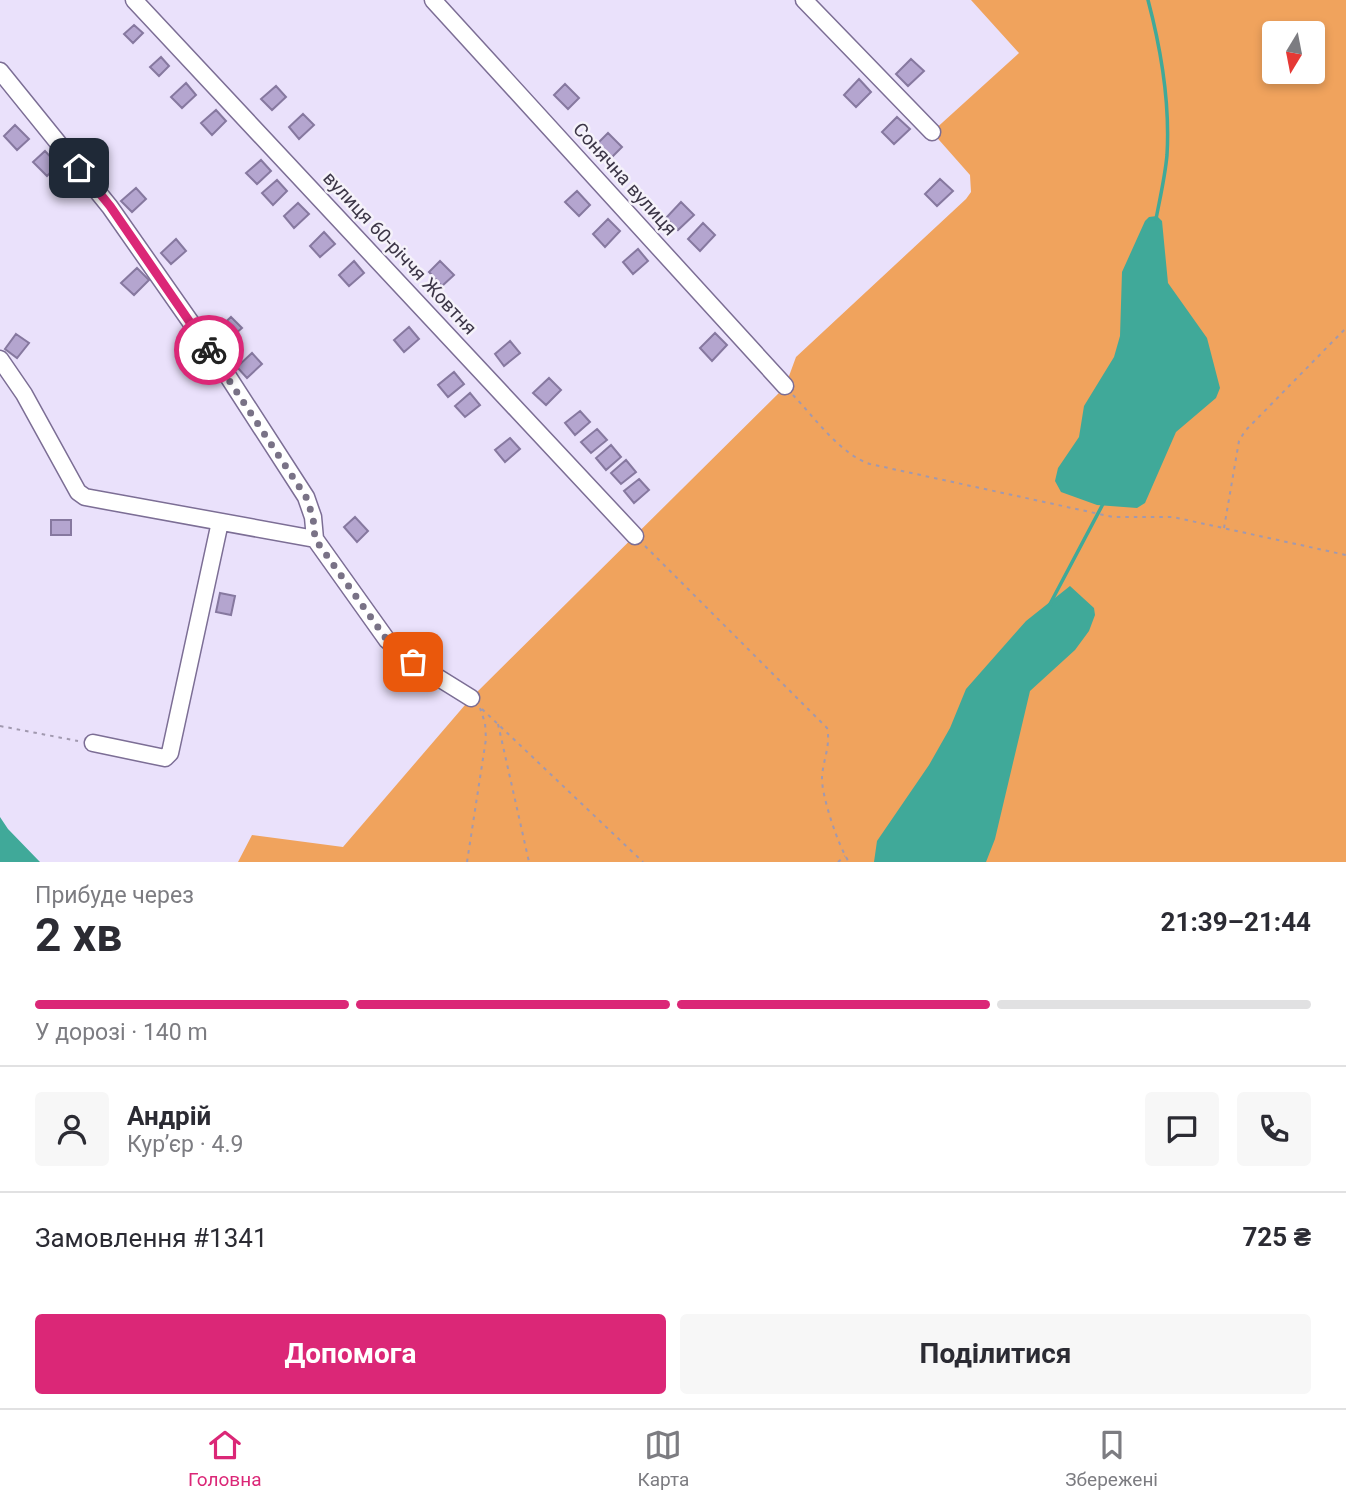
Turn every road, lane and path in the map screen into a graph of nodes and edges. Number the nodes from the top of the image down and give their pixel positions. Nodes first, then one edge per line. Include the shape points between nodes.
1 (433, 0) edge
2 (804, 0) edge
3 (145, 4) edge
4 (0, 71) edge
5 (932, 132) dead end
6 (1346, 328) edge
7 (0, 359) edge
8 (785, 386) joint
9 (220, 522) junction
10 (1223, 528) junction
11 (635, 536) joint
12 (315, 539) junction
13 (1346, 555) edge
14 (471, 698) dead end
15 (498, 723) junction
16 (0, 726) edge
17 (93, 743) joint
18 (845, 856) junction
19 (467, 862) edge
20 (529, 862) edge
21 (643, 862) edge
22 (838, 862) edge
23 (849, 862) edge

1 - 8 street, Сонячна вулиця
2 - 5 street
3 - 11 street, вулиця 60-річчя Жовтня
4 - 12 street via 110,206 219,364 306,497
6 - 10 path via 1245,431 1239,441
7 - 9 street via 78,492
8 - 10 path via 861,461 1113,517 1173,517
9 - 12 street
9 - 17 street via 170,753 165,758
10 - 13 path
11 - 18 path via 827,728 822,782
12 - 14 street via 395,649
15 - 19 path via 480,707 486,739
15 - 20 path
15 - 21 path
16 - 17 path
18 - 22 path
18 - 23 path

